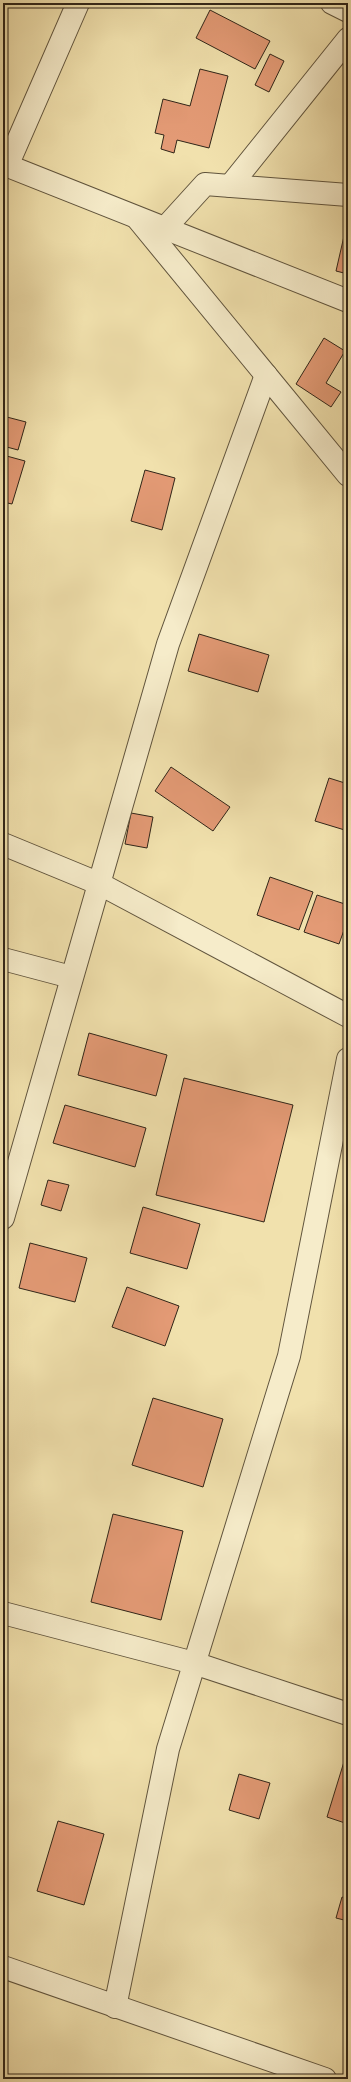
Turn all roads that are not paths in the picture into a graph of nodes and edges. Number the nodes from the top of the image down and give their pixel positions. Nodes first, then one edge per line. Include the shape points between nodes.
1 (78, 3) edge
2 (332, 3) edge
3 (348, 11) edge
4 (348, 39) edge
5 (5, 165) edge
6 (230, 186) junction
7 (348, 196) edge
8 (136, 217) junction
9 (165, 228) junction
10 (348, 301) edge
11 (266, 375) junction
12 (348, 475) edge
13 (3, 844) edge
14 (100, 884) junction
15 (3, 959) edge
16 (71, 977) junction
17 (348, 1016) edge
18 (348, 1059) edge
19 (3, 1218) edge
20 (3, 1613) edge
21 (194, 1663) junction
22 (348, 1714) edge
23 (3, 1967) edge
24 (115, 2007) junction
25 (325, 2079) edge

1 - 5 street
2 - 3 street
4 - 6 street
5 - 8 street
6 - 7 street
6 - 9 street via 205,184
8 - 9 street
8 - 11 street
9 - 10 street
11 - 12 street
11 - 14 street via 168,644
13 - 14 street
14 - 16 street
14 - 17 street
15 - 16 street
16 - 19 street
18 - 21 street via 289,1356
20 - 21 street
21 - 22 street
21 - 24 street via 168,1749
23 - 24 street
24 - 25 street

